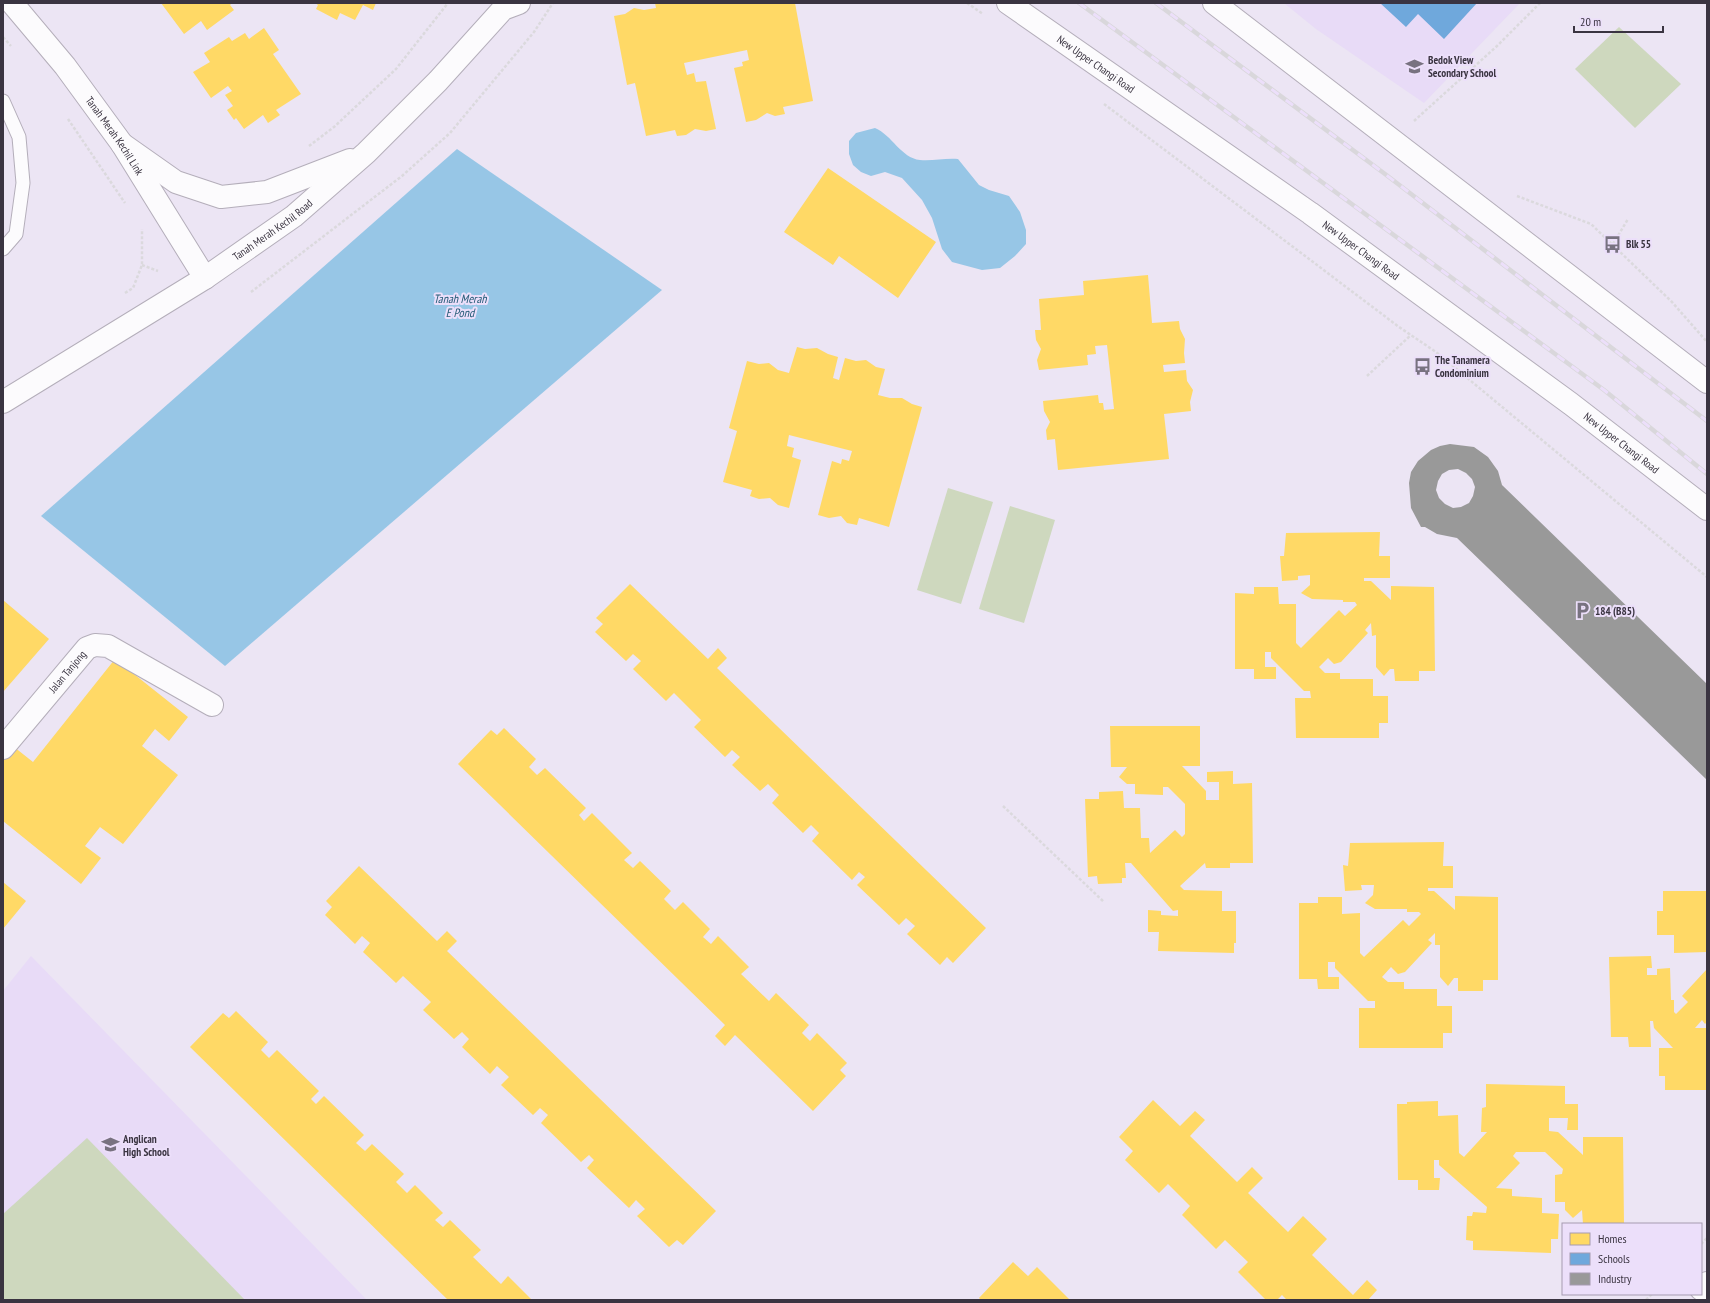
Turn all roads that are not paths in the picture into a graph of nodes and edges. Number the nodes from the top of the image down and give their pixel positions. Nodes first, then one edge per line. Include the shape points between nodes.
1 (12, 3) edge
2 (1008, 3) edge
3 (1214, 3) edge
4 (508, 5) edge
5 (3, 101) edge
6 (122, 144) junction
7 (366, 153) junction
8 (3, 249) edge
9 (205, 278) junction
10 (1707, 382) edge
11 (3, 402) edge
12 (1707, 509) edge
13 (212, 705) dead end
14 (3, 748) edge

1 - 6 street, Tanah Merah Kechil Link via 65,66
2 - 12 street, New Upper Changi Road via 1310,213 1571,404
3 - 10 street
4 - 7 street, Tanah Merah Kechil Road via 438,81
5 - 8 lane via 19,137 23,183 16,234
6 - 7 street via 176,182 221,197 266,192
6 - 9 street, Tanah Merah Kechil Link
7 - 9 street, Tanah Merah Kechil Road via 294,216
9 - 11 street, Tanah Merah Kechil Road
13 - 14 street, Jalan Tanjong via 108,646 95,645 86,648

